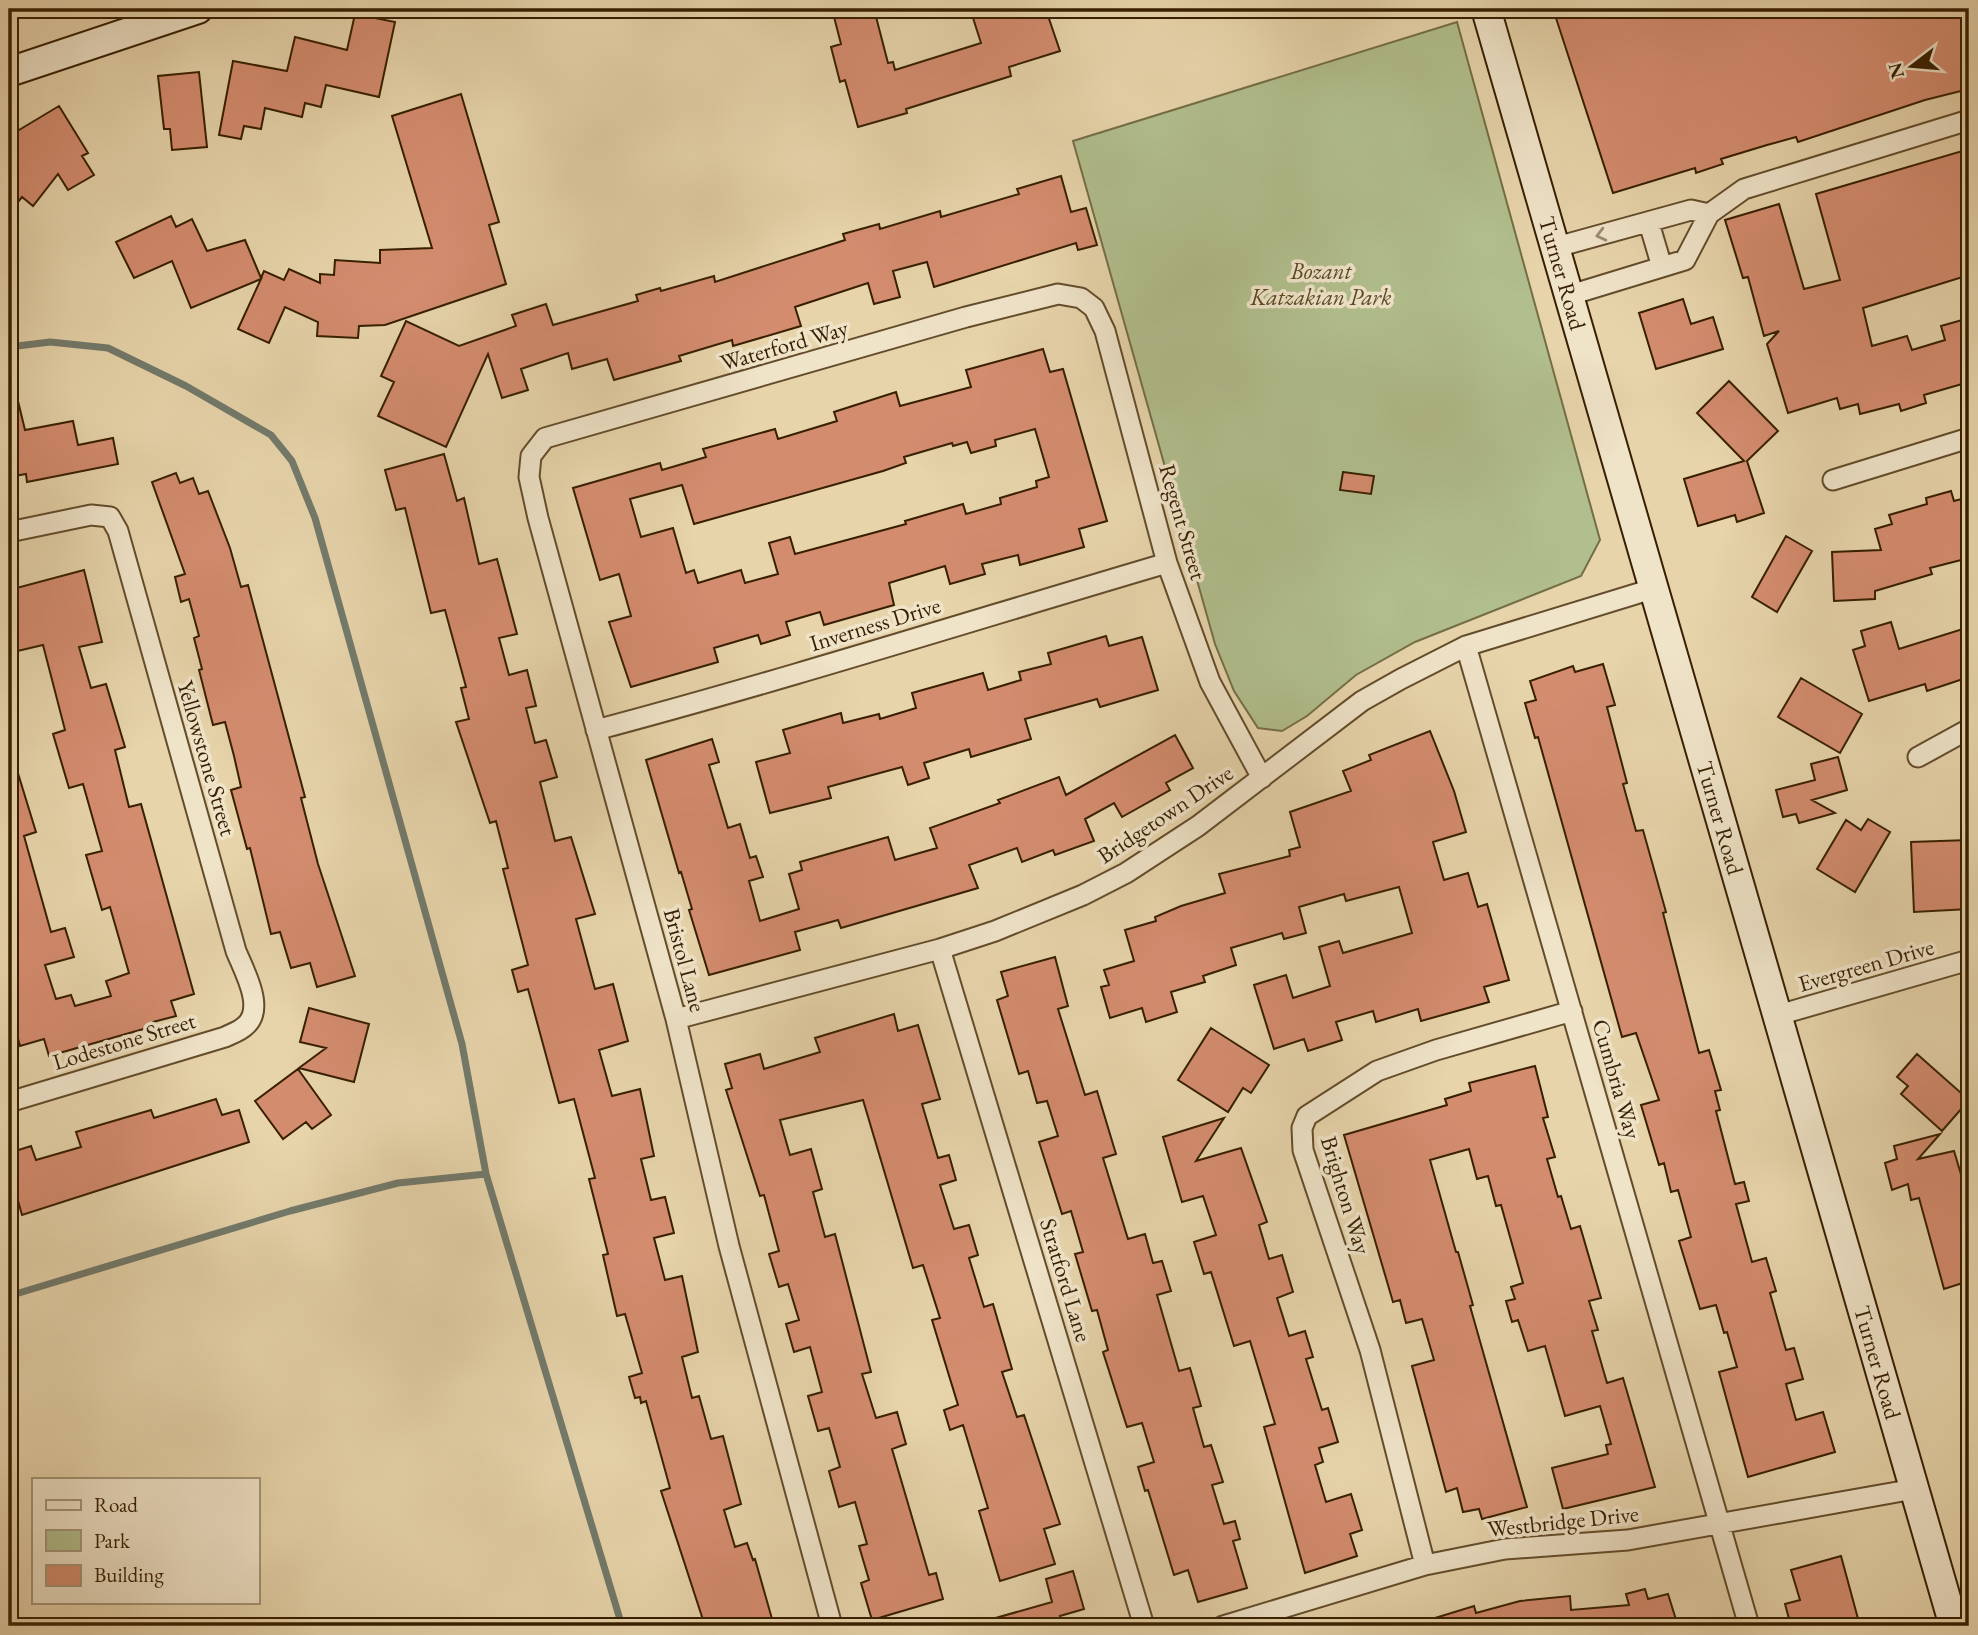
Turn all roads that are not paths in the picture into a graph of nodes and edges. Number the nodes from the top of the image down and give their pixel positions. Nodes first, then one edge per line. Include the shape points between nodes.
1 (198, 9) edge
2 (1486, 9) edge
3 (9, 72) edge
4 (1969, 120) edge
5 (1709, 214) junction
6 (1649, 223) junction
7 (1553, 248) junction
8 (1662, 267) junction
9 (1058, 294) joint
10 (1567, 296) junction
11 (1969, 438) edge
12 (531, 456) joint
13 (1833, 480) dead end
14 (9, 532) edge
15 (1167, 563) junction
16 (1652, 589) junction
17 (1466, 646) junction
18 (1969, 729) edge
19 (596, 730) junction
20 (1918, 757) dead end
21 (1262, 778) junction
22 (940, 949) junction
23 (1969, 960) edge
24 (1572, 1011) junction
25 (1775, 1016) junction
26 (676, 1019) junction
27 (249, 1021) joint
28 (9, 1102) edge
29 (1914, 1489) junction
30 (1721, 1525) junction
31 (1425, 1565) junction
32 (832, 1626) edge
33 (1143, 1626) edge
34 (1223, 1626) edge
35 (1749, 1626) edge
36 (1954, 1626) edge

1 - 3 main road
2 - 7 main road, Turner Road
4 - 5 street via 1744,189
5 - 6 street via 1691,210
5 - 8 street via 1685,260
6 -> 7 street
6 - 8 street
7 - 10 main road, Turner Road
8 - 10 street
9 - 12 street, Waterford Way via 545,438
9 - 15 street, Regent Street via 1081,298 1094,308 1105,331
10 - 16 main road, Turner Road
11 - 13 street
12 - 19 street, Bristol Lane via 538,517
14 - 27 street, Yellowstone Street via 91,515 110,517 118,531 236,951 251,990 254,1012
15 - 19 street, Inverness Drive via 735,693
15 - 21 street, Regent Street via 1210,682
16 - 17 street, Bridgetown Drive
16 - 25 main road, Turner Road
17 - 21 street, Bridgetown Drive via 1362,701
17 - 24 street, Cumbria Way
18 - 20 street
19 - 26 street, Bristol Lane
21 - 22 street, Bridgetown Drive via 1126,873 995,931
22 - 26 street, Bridgetown Drive
22 - 33 street, Stratford Lane
23 - 25 street, Evergreen Drive
24 - 30 street, Cumbria Way
24 - 31 street, Brighton Way via 1377,1071 1314,1109 1302,1128 1303,1150 1370,1350
25 - 29 main road, Turner Road
26 - 32 street, Bristol Lane via 729,1246
27 - 28 street, Lodestone Street via 225,1037
29 - 30 street, Westbridge Drive
29 - 36 main road, Turner Road
30 - 31 street, Westbridge Drive via 1628,1540 1505,1549
30 - 35 street, Cumbria Way
31 - 34 street, Westbridge Drive

